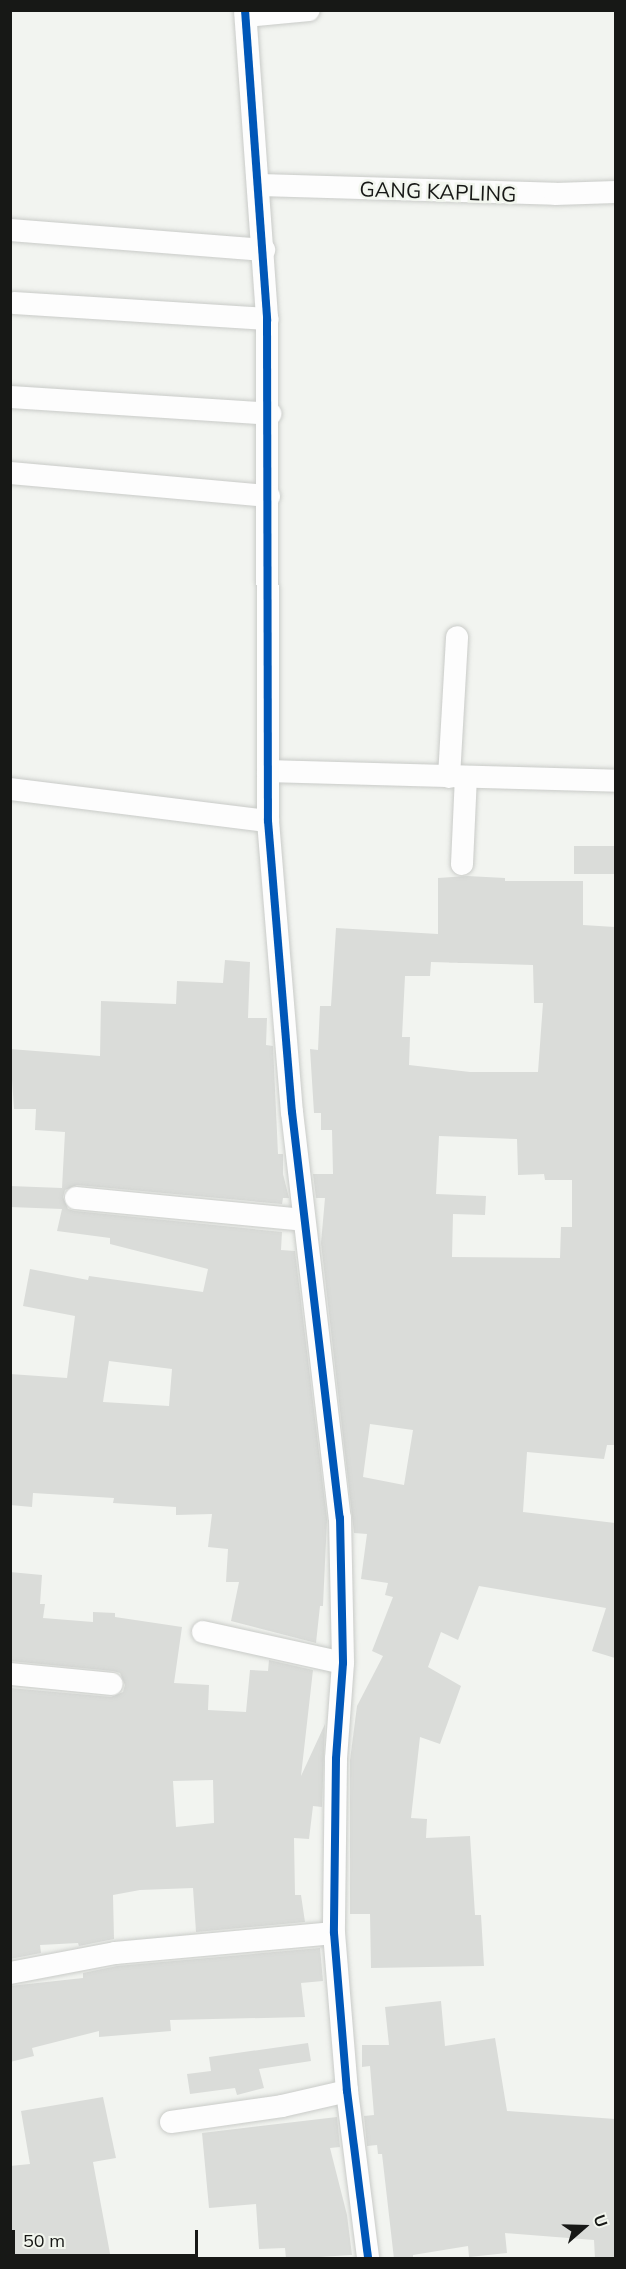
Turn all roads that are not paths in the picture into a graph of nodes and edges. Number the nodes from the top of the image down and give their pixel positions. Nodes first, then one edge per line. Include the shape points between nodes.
1 (309, 10) edge
2 (245, 13) edge
3 (260, 186) junction
4 (615, 192) edge
5 (10, 230) edge
6 (264, 250) junction
7 (14, 303) dead end
8 (267, 319) junction
9 (10, 397) edge
10 (270, 414) junction
11 (10, 473) edge
12 (269, 496) junction
13 (457, 637) dead end
14 (268, 771) junction
15 (458, 777) junction
16 (615, 781) edge
17 (10, 789) edge
18 (268, 821) junction
19 (462, 864) dead end
20 (76, 1198) dead end
21 (303, 1220) junction
22 (203, 1632) dead end
23 (343, 1663) junction
24 (10, 1674) edge
25 (112, 1684) dead end
26 (334, 1934) junction
27 (10, 1973) edge
28 (347, 2091) junction
29 (171, 2122) dead end
30 (368, 2259) edge

1 - 2 street
2 - 3 street
3 - 4 street, GANG KAPLING via 555,194
3 - 6 street
5 - 6 street
6 - 8 street
7 - 8 street
8 - 10 street
9 - 10 street
10 - 12 street
11 - 12 street
12 - 14 street
13 - 15 street
14 - 15 street
14 - 18 street
15 - 16 street
15 - 19 street
17 - 18 street
18 - 21 street
20 - 21 street
21 - 23 street via 340,1518
22 - 23 street
23 - 26 street via 336,1759
24 - 25 street
26 - 27 street via 106,1954
26 - 28 street
28 - 29 street via 282,2106
28 - 30 street

